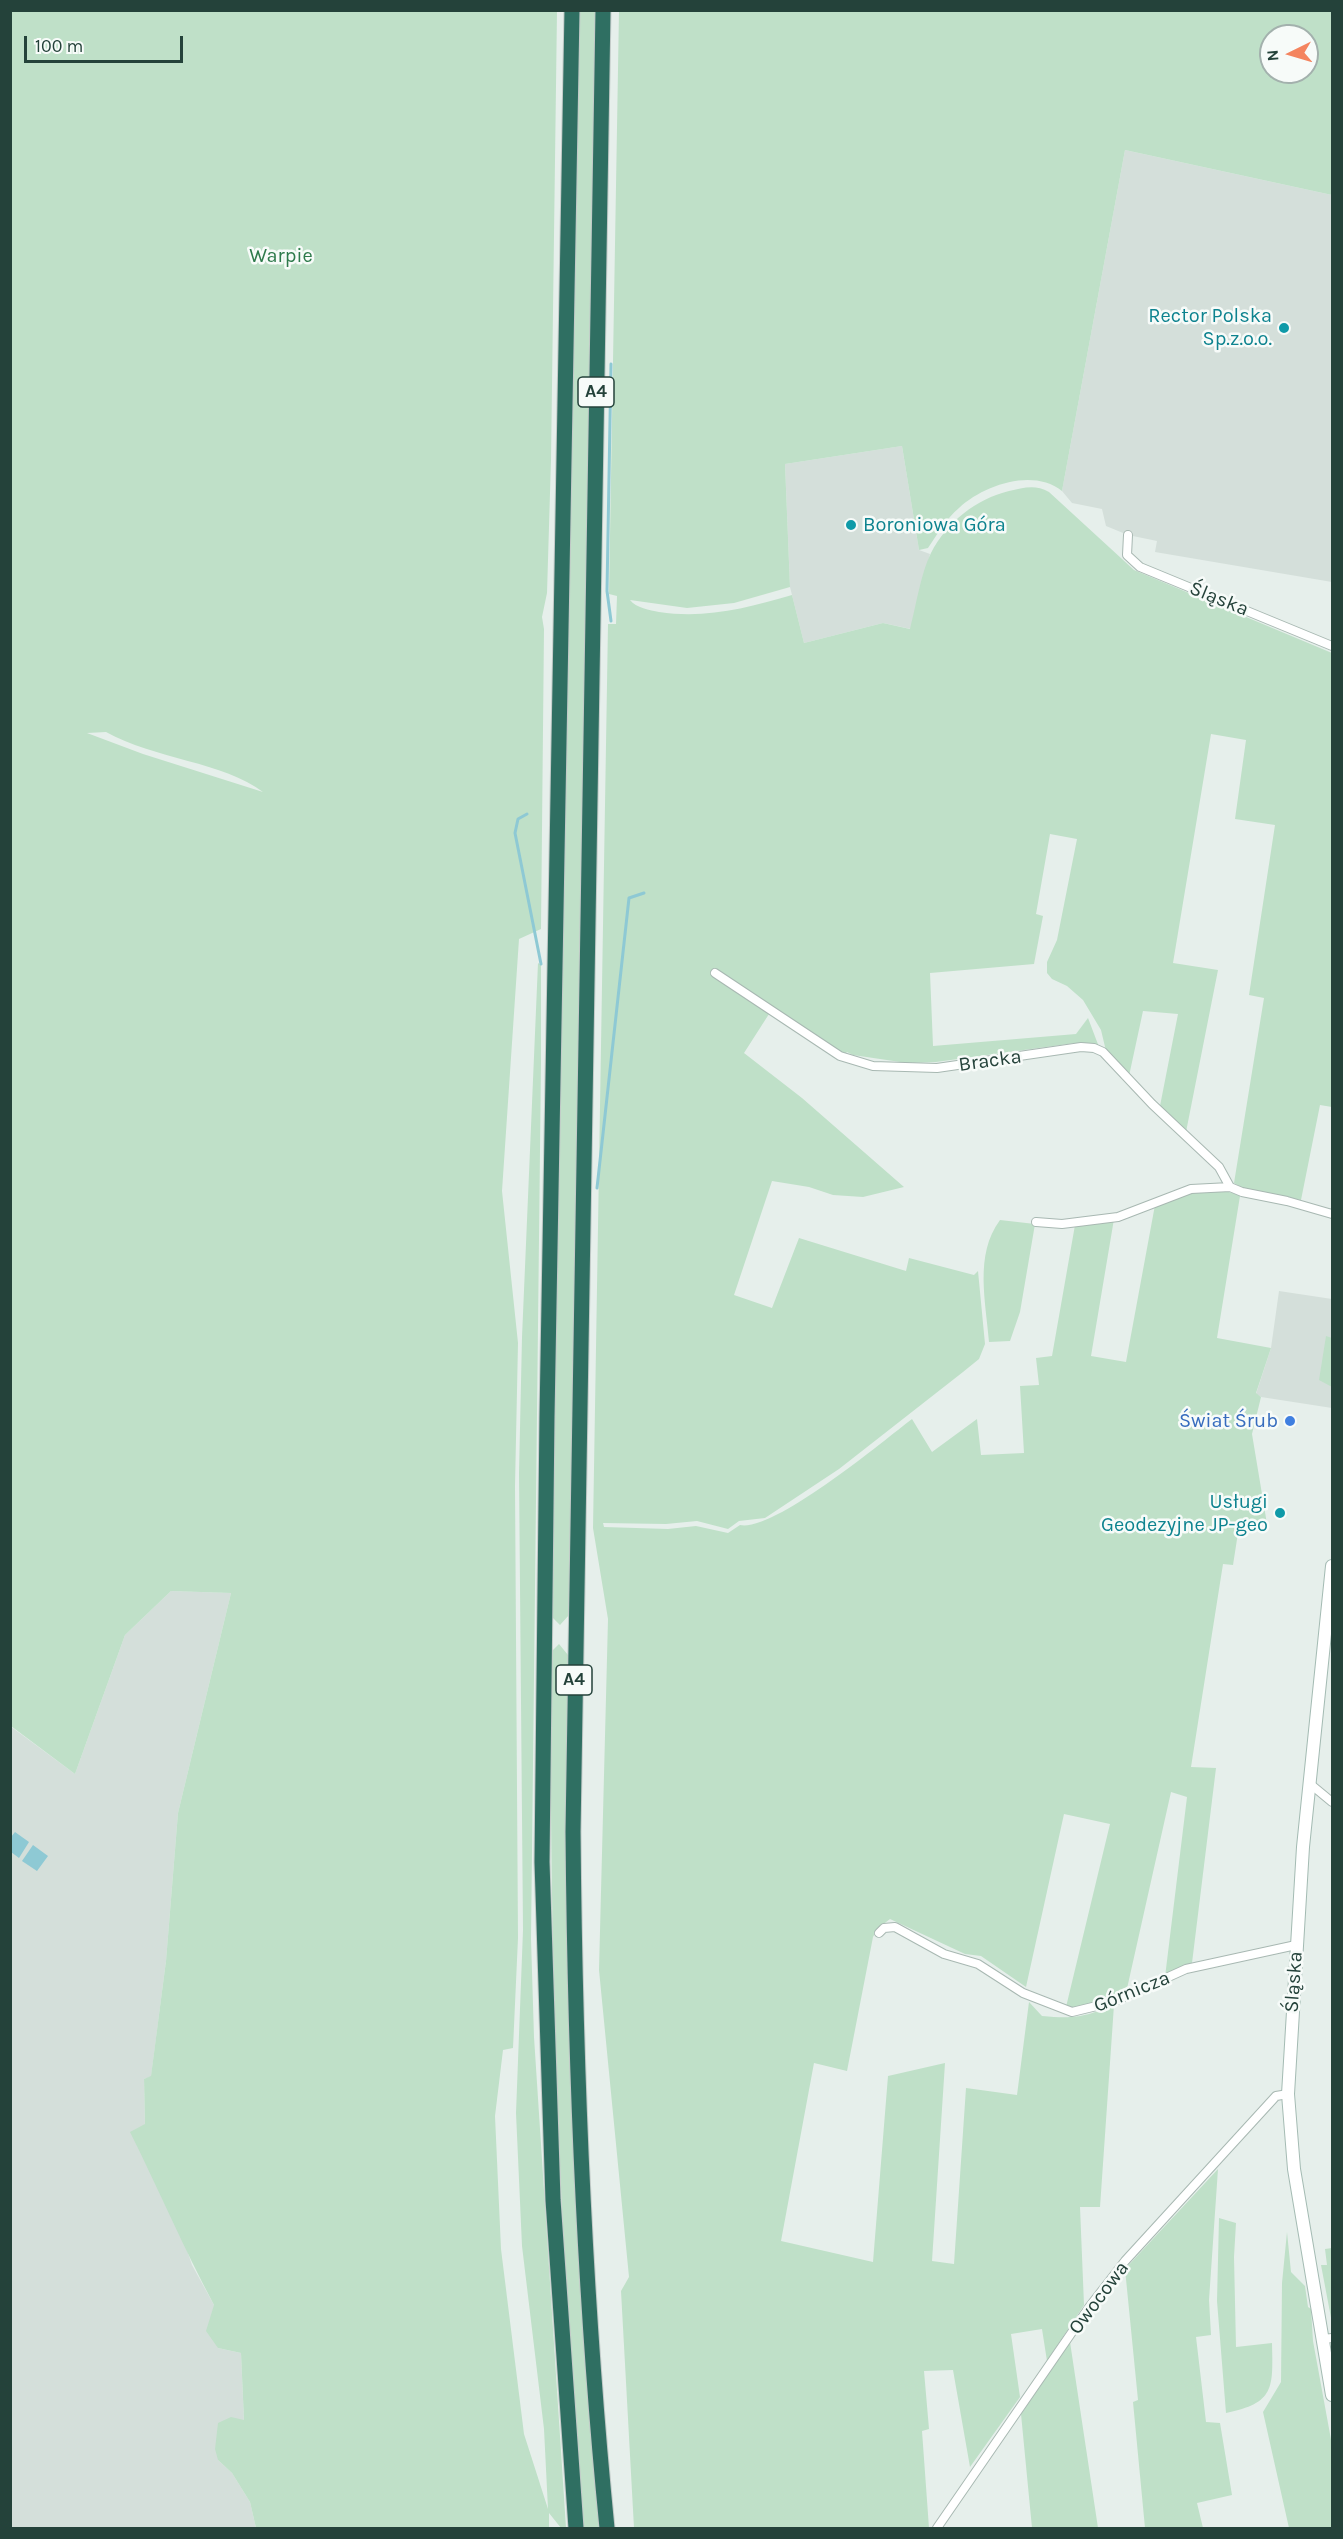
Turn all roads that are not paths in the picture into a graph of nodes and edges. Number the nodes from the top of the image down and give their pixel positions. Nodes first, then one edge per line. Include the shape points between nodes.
1 (572, 10) edge
2 (603, 10) edge
3 (1128, 535) dead end
4 (1332, 646) edge
5 (715, 973) dead end
6 (1230, 1187) junction
7 (1332, 1214) edge
8 (1036, 1222) dead end
9 (1332, 1566) edge
10 (1309, 1783) junction
11 (1332, 1802) edge
12 (879, 1933) dead end
13 (1296, 1945) junction
14 (1288, 2094) junction
15 (1328, 2338) edge
16 (1332, 2395) edge
17 (576, 2529) edge
18 (607, 2529) edge
19 (937, 2529) edge

1 - 17 highway, A4 via 542,1862 553,2200
2 - 18 highway, A4 via 575,1635 574,1910 585,2238
3 - 4 street, Śląska via 1127,555 1140,567
5 - 6 street, Bracka via 840,1056 873,1066 937,1068 1094,1048 1103,1052 1219,1167
6 - 7 street
6 - 8 street via 1191,1189 1118,1217 1062,1224
9 - 10 main road, Śląska
10 - 11 street
10 - 13 main road, Śląska
12 - 13 street, Górnicza via 895,1927 944,1954 978,1964 1023,1993 1072,2012 1113,2002 1186,1970
13 - 14 main road, Śląska
14 - 15 main road, Śląska via 1294,2169
14 - 19 street, Owocowa via 1276,2096 1125,2261
15 - 16 main road, Śląska

